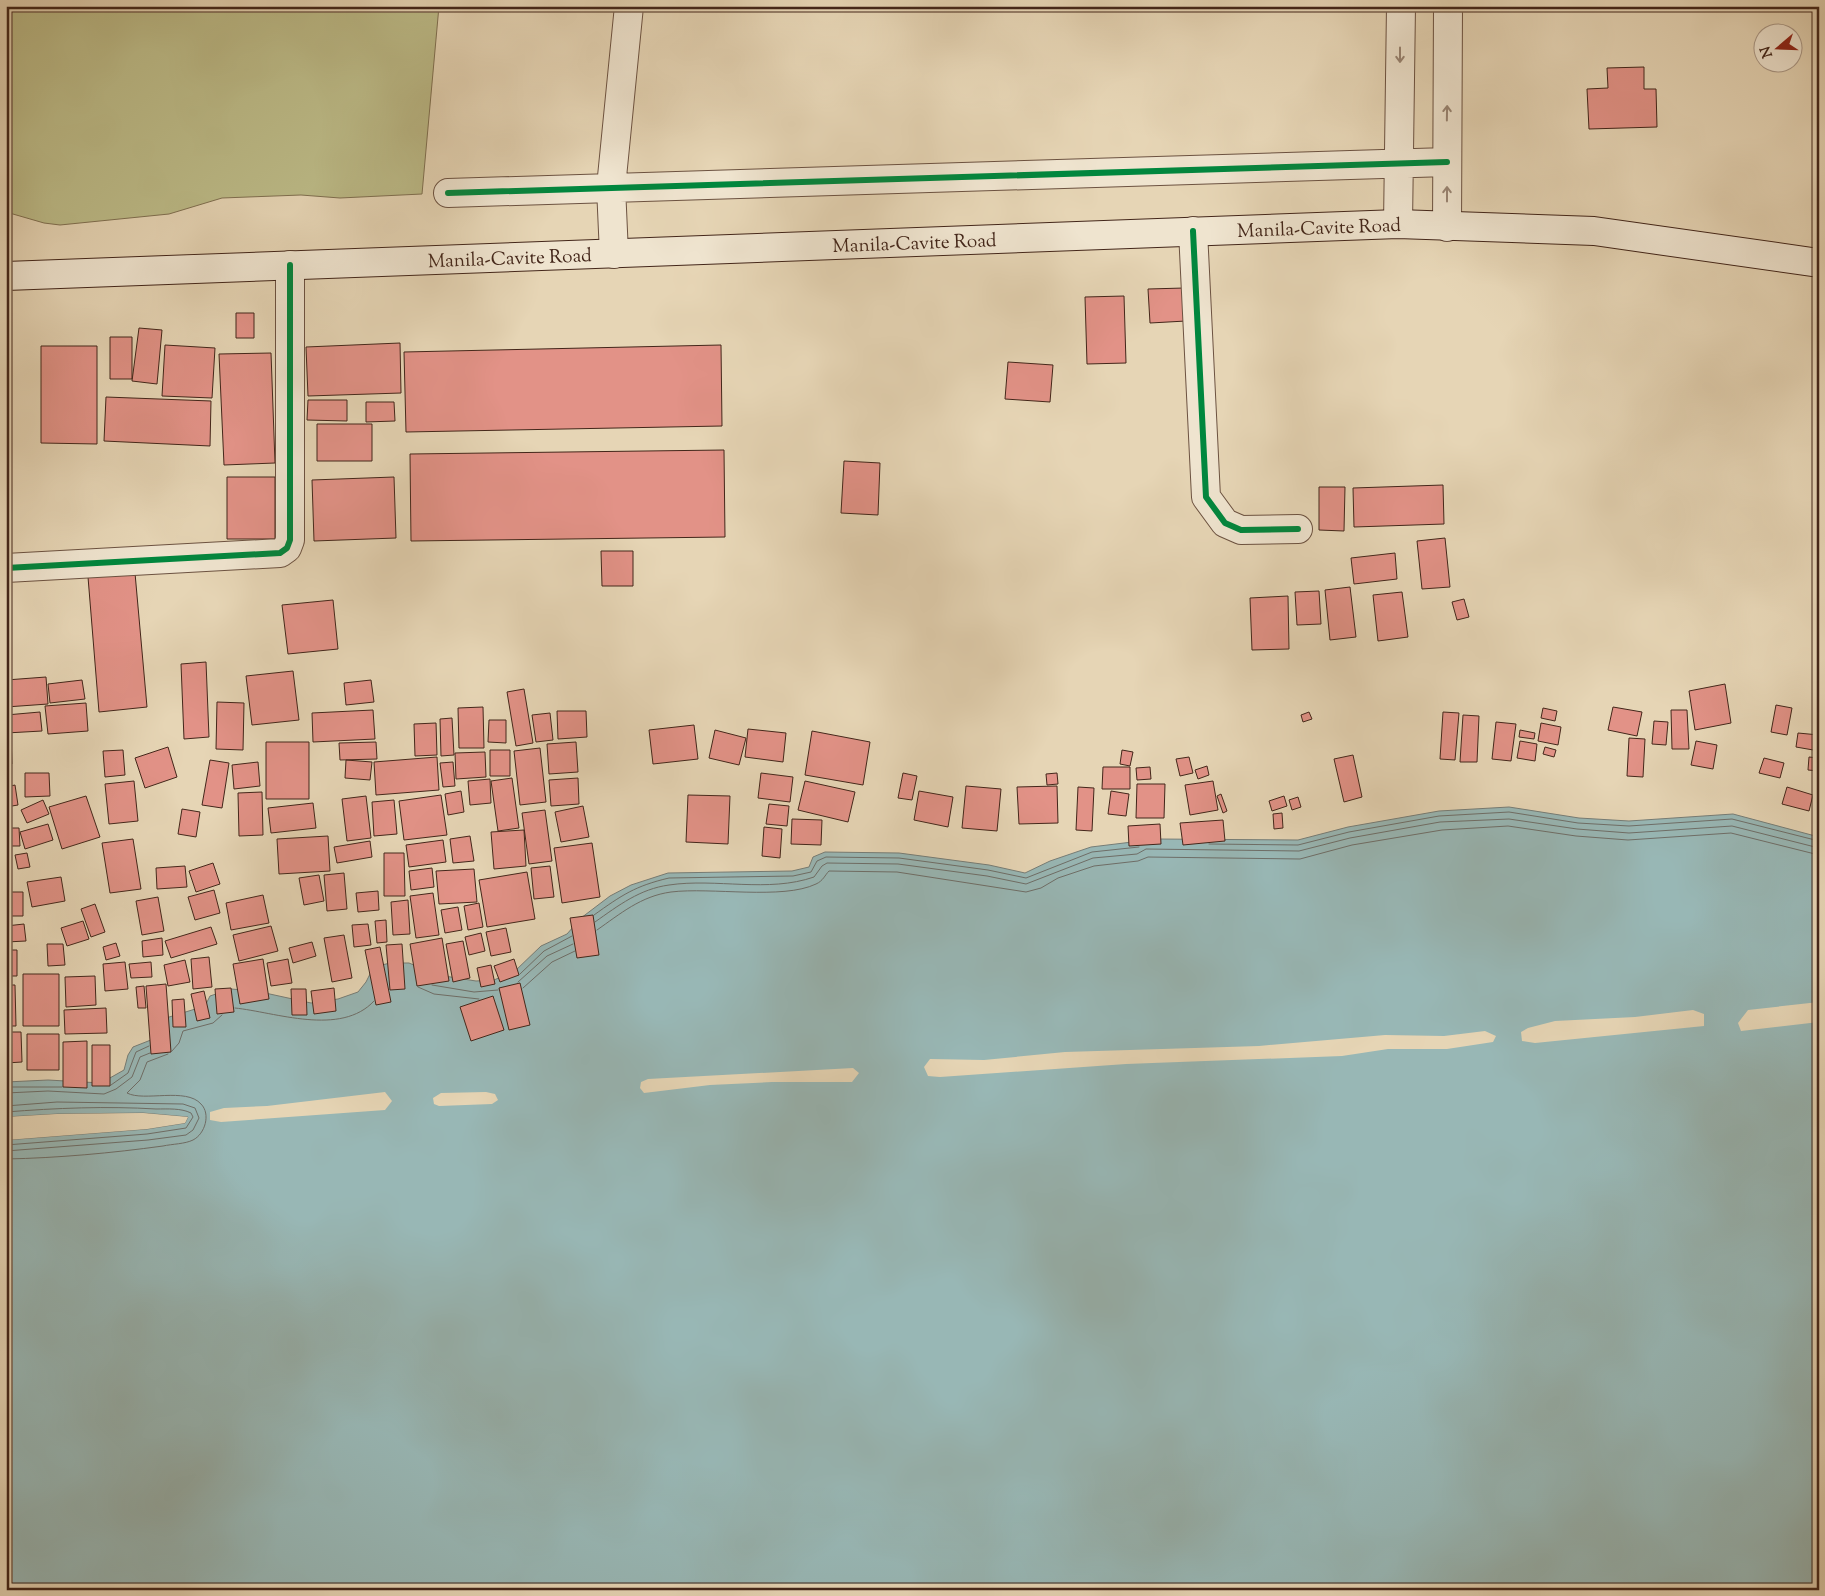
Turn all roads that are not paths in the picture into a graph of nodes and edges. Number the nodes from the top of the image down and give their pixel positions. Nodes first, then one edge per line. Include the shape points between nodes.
1 (630, 6) edge
2 (1400, 6) edge
3 (1448, 6) edge
4 (1399, 162) junction
5 (1446, 162) junction
6 (611, 187) junction
7 (448, 193) dead end
8 (1398, 224) junction
9 (1447, 227) junction
10 (1193, 231) junction
11 (614, 254) junction
12 (1819, 263) edge
13 (290, 265) junction
14 (6, 276) edge
15 (1298, 529) dead end
16 (6, 568) edge

1 - 6 street
2 -> 4 street
5 -> 3 street
4 - 5 street
4 - 6 street
4 - 8 street
9 -> 5 street
6 - 7 street
6 - 11 street
8 - 9 street, Manila-Cavite Road
8 - 10 street, Manila-Cavite Road
9 - 12 street, Manila-Cavite Road via 1594,231
10 - 11 street, Manila-Cavite Road
10 - 15 street via 1206,497 1224,523 1241,530
11 - 13 street, Manila-Cavite Road
13 - 14 street, Manila-Cavite Road
13 - 16 street via 290,540 286,548 280,553

